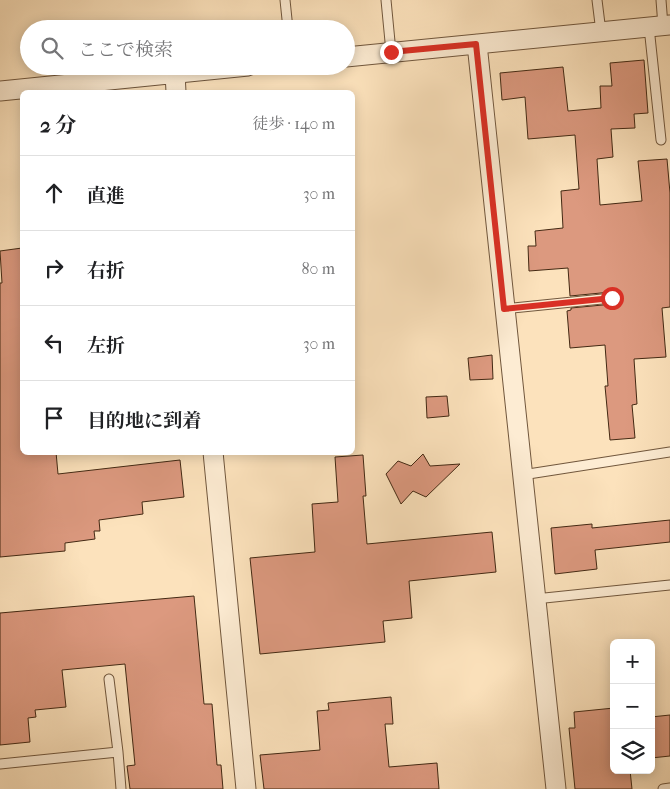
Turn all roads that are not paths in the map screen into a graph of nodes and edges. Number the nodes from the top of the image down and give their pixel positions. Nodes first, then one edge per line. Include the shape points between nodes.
1 (285, 0) edge
2 (386, 0) edge
3 (597, 0) edge
4 (660, 0) edge
5 (287, 20) edge
6 (661, 26) edge
7 (601, 32) junction
8 (476, 44) junction
9 (391, 52) junction
10 (355, 55) edge
11 (163, 75) edge
12 (174, 75) edge
13 (0, 90) edge
14 (176, 90) edge
15 (661, 140) dead end
16 (612, 298) dead end
17 (504, 309) junction
18 (670, 452) edge
19 (213, 455) edge
20 (522, 475) junction
21 (670, 585) edge
22 (535, 599) junction
23 (109, 679) dead end
24 (118, 752) junction
25 (0, 764) edge
26 (670, 788) edge
27 (122, 789) edge
28 (246, 789) edge
29 (556, 789) edge
30 (663, 789) edge

1 - 5 lane
2 - 9 lane
3 - 7 lane
4 - 6 lane
6 - 7 street
6 - 15 lane
7 - 8 street
8 - 9 street
8 - 17 street
9 - 10 street
11 - 13 street
12 - 14 street
16 - 17 lane
17 - 20 street
18 - 20 lane
19 - 28 street
20 - 22 street
21 - 22 lane
22 - 29 street
23 - 24 lane
24 - 25 lane
24 - 27 lane
26 - 30 lane

